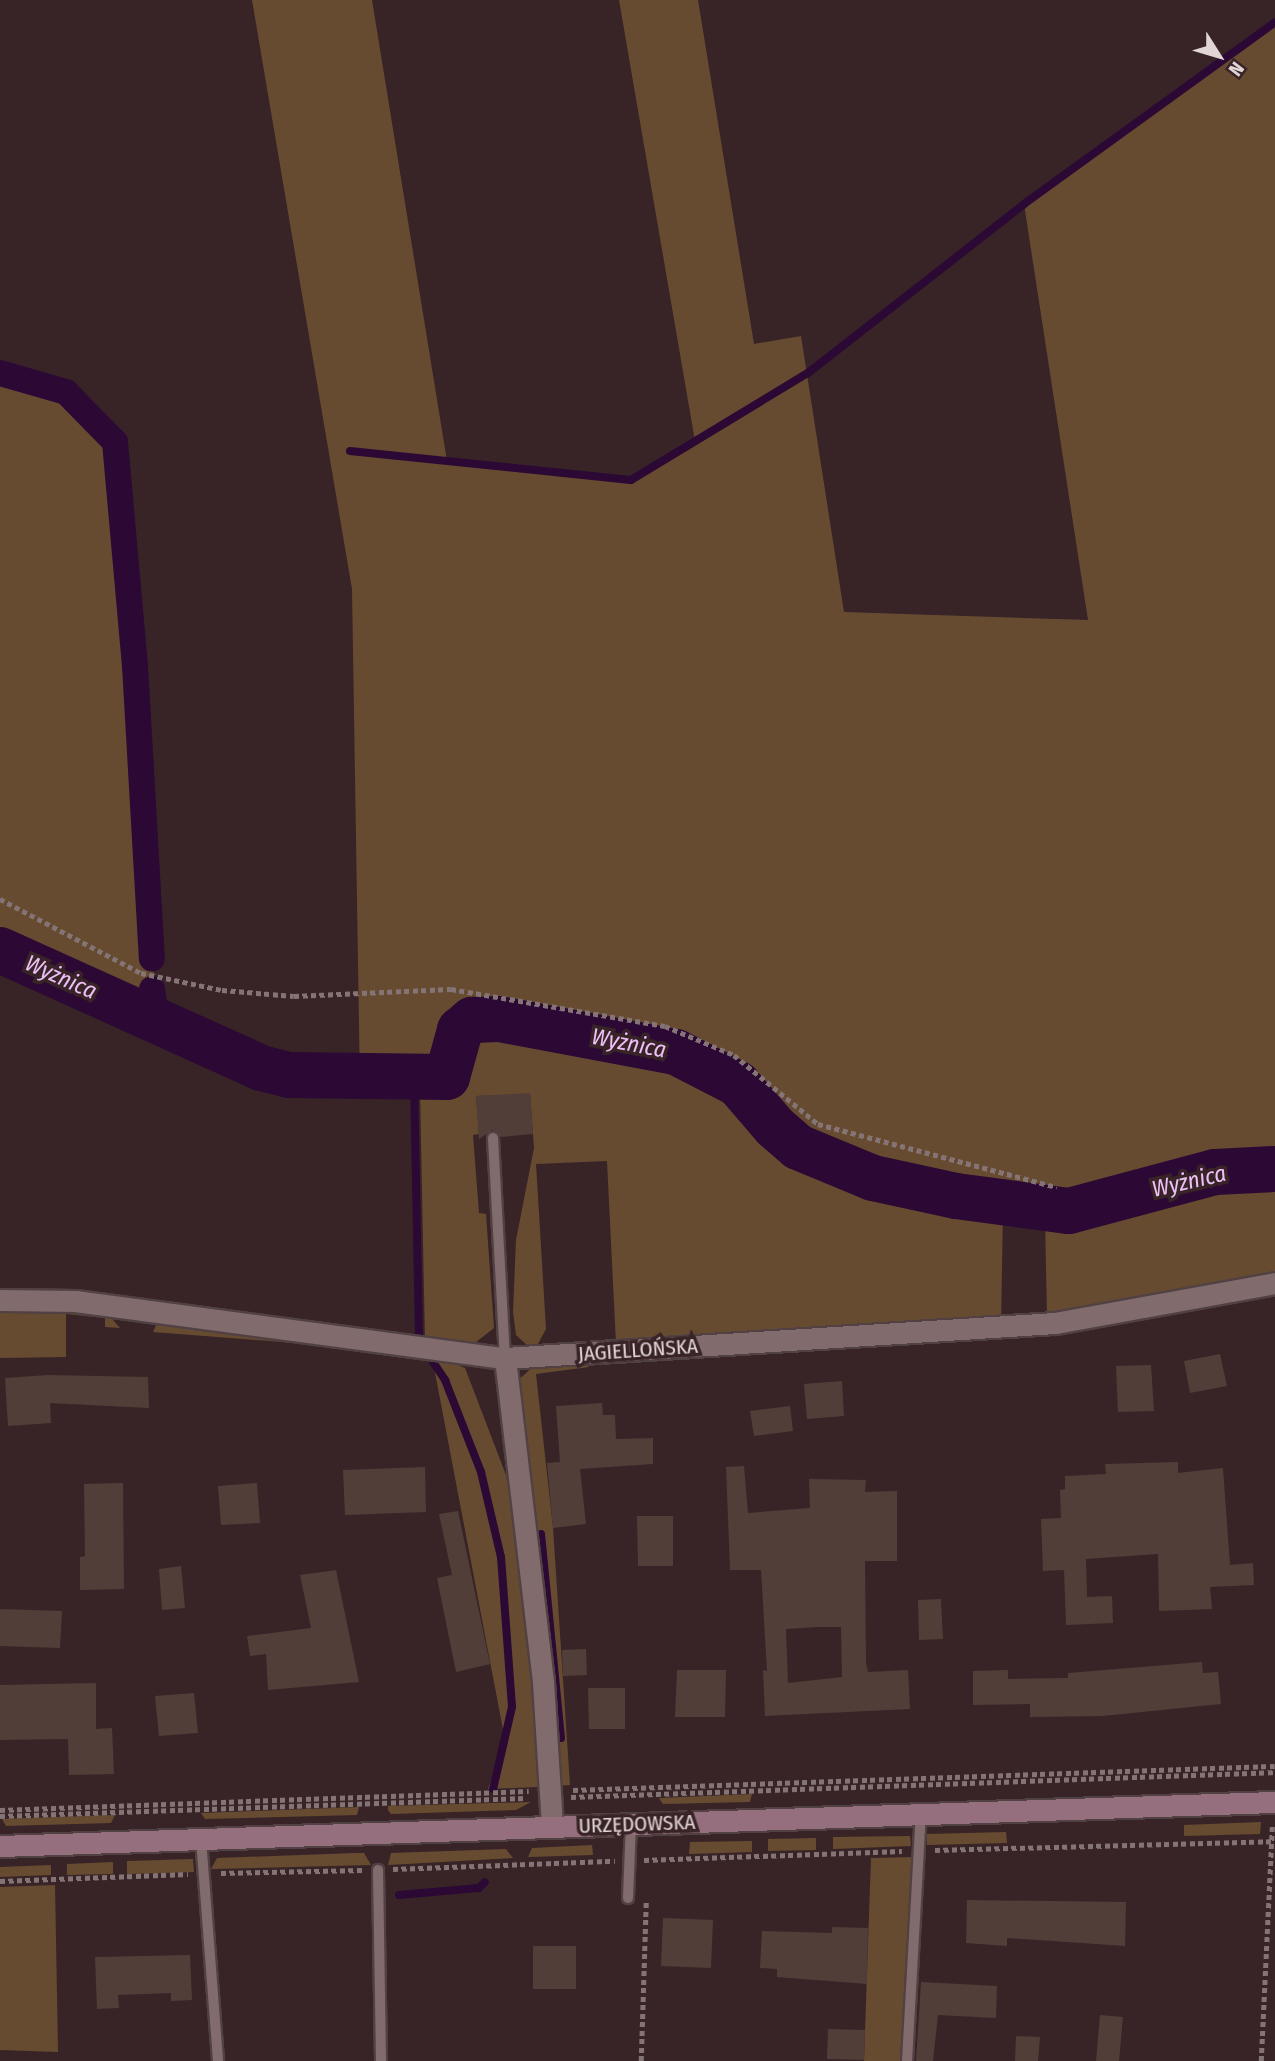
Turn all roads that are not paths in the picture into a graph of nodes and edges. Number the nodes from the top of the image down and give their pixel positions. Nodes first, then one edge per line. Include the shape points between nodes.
1 (493, 1138) dead end
2 (1275, 1283) edge
3 (0, 1300) edge
4 (505, 1358) junction
5 (1273, 1802) edge
6 (921, 1814) junction
7 (640, 1824) junction
8 (552, 1827) junction
9 (201, 1839) junction
10 (0, 1846) edge
11 (378, 1870) dead end
12 (628, 1898) dead end
13 (218, 2061) edge
14 (381, 2061) edge
15 (907, 2061) edge

1 - 4 lane
2 - 4 street, JAGIELLOŃSKA via 1055,1323
3 - 4 street, JAGIELLOŃSKA via 89,1303
4 - 8 street via 543,1682
5 - 6 street, URZĘDOWSKA
6 - 7 street, URZĘDOWSKA
6 - 15 lane
7 - 8 street, URZĘDOWSKA
7 - 12 lane
8 - 9 street, URZĘDOWSKA
9 - 10 street, URZĘDOWSKA
9 - 13 lane
11 - 14 lane

